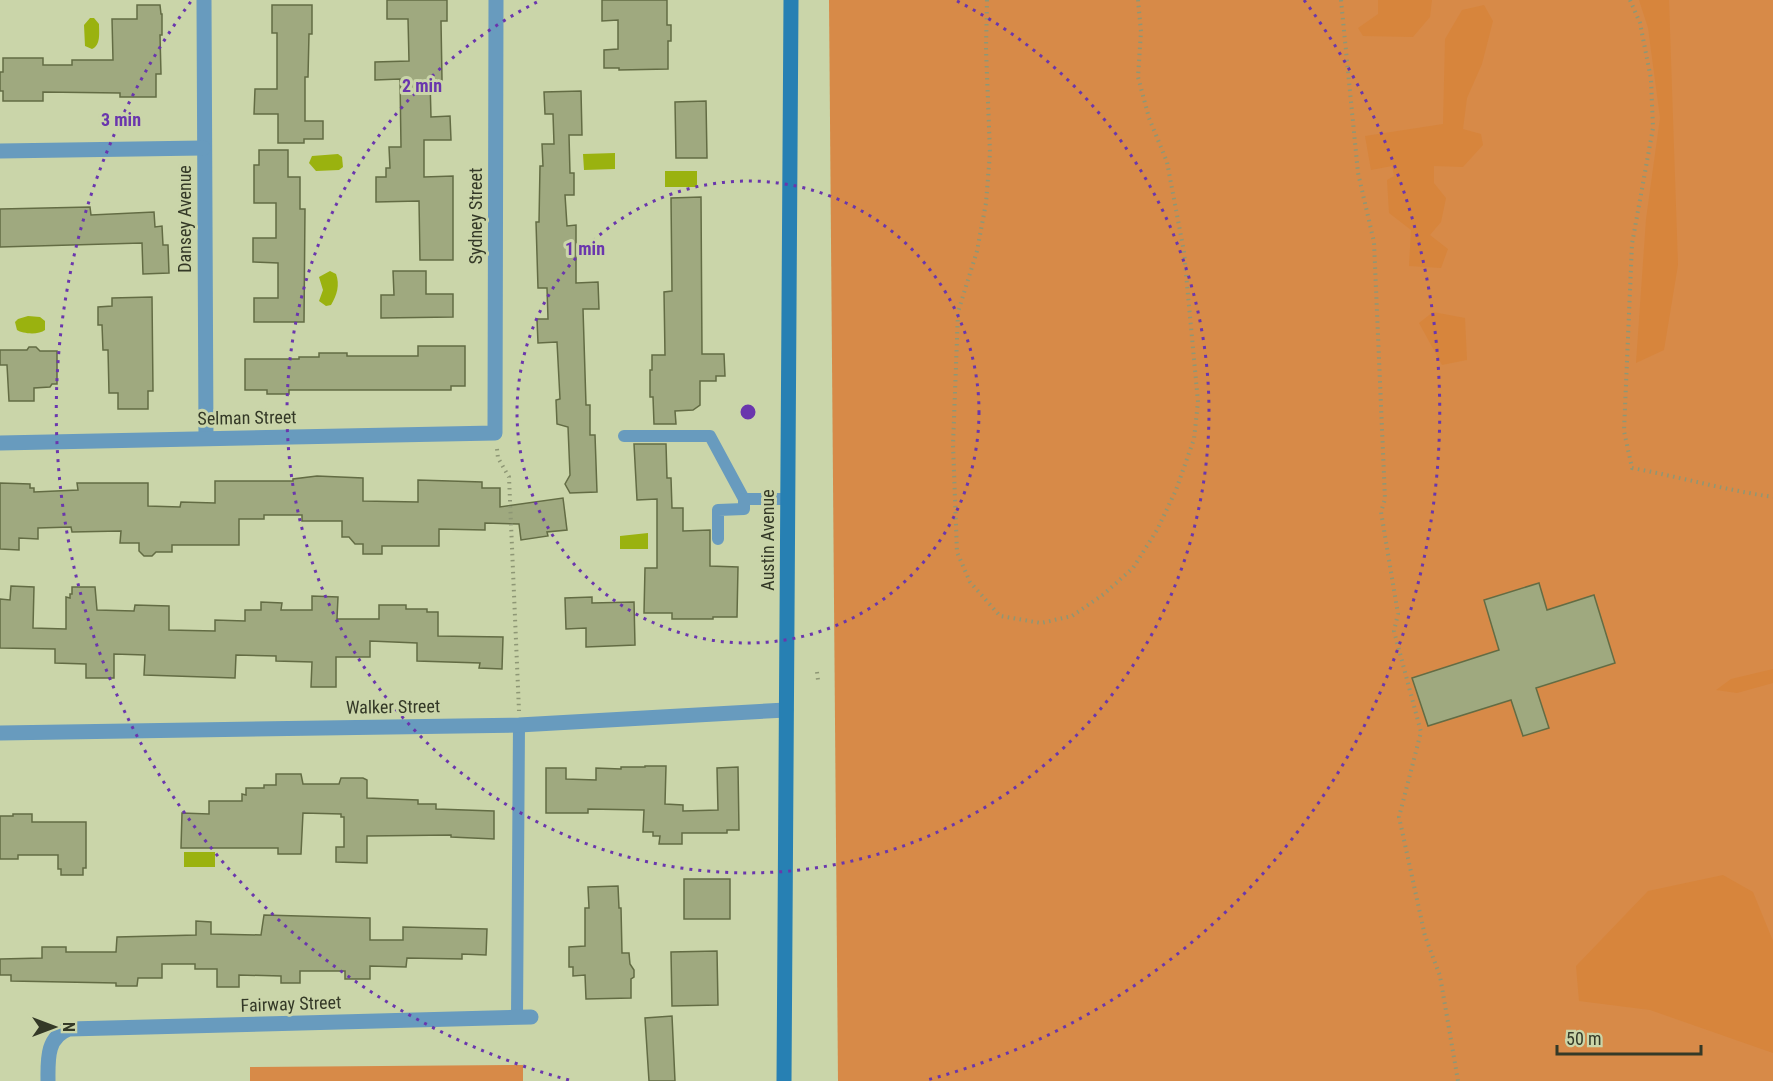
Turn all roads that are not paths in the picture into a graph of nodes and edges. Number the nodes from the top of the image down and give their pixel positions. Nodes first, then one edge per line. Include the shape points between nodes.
1 (204, 0) edge
2 (496, 0) edge
3 (791, 0) edge
4 (203, 148) junction
5 (0, 151) edge
6 (495, 433) joint
7 (624, 436) dead end
8 (206, 438) junction
9 (0, 443) edge
10 (788, 499) junction
11 (744, 500) junction
12 (718, 539) dead end
13 (786, 710) junction
14 (519, 725) junction
15 (0, 733) edge
16 (524, 1017) joint
17 (48, 1081) edge
18 (784, 1081) edge

1 - 4 street, Dansey Avenue
2 - 6 street, Sydney Street
3 - 10 main road, Austin Avenue
4 - 5 street
4 - 8 street, Dansey Avenue
6 - 8 street, Selman Street
7 - 11 lane via 710,435
8 - 9 street, Selman Street
10 - 11 lane
10 - 13 main road, Austin Avenue
11 - 12 lane via 744,509 718,510
13 - 14 street, Walker Street
13 - 18 main road, Austin Avenue
14 - 15 street, Walker Street
14 - 16 lane
16 - 17 street, Fairway Street via 69,1029 55,1038 50,1048

